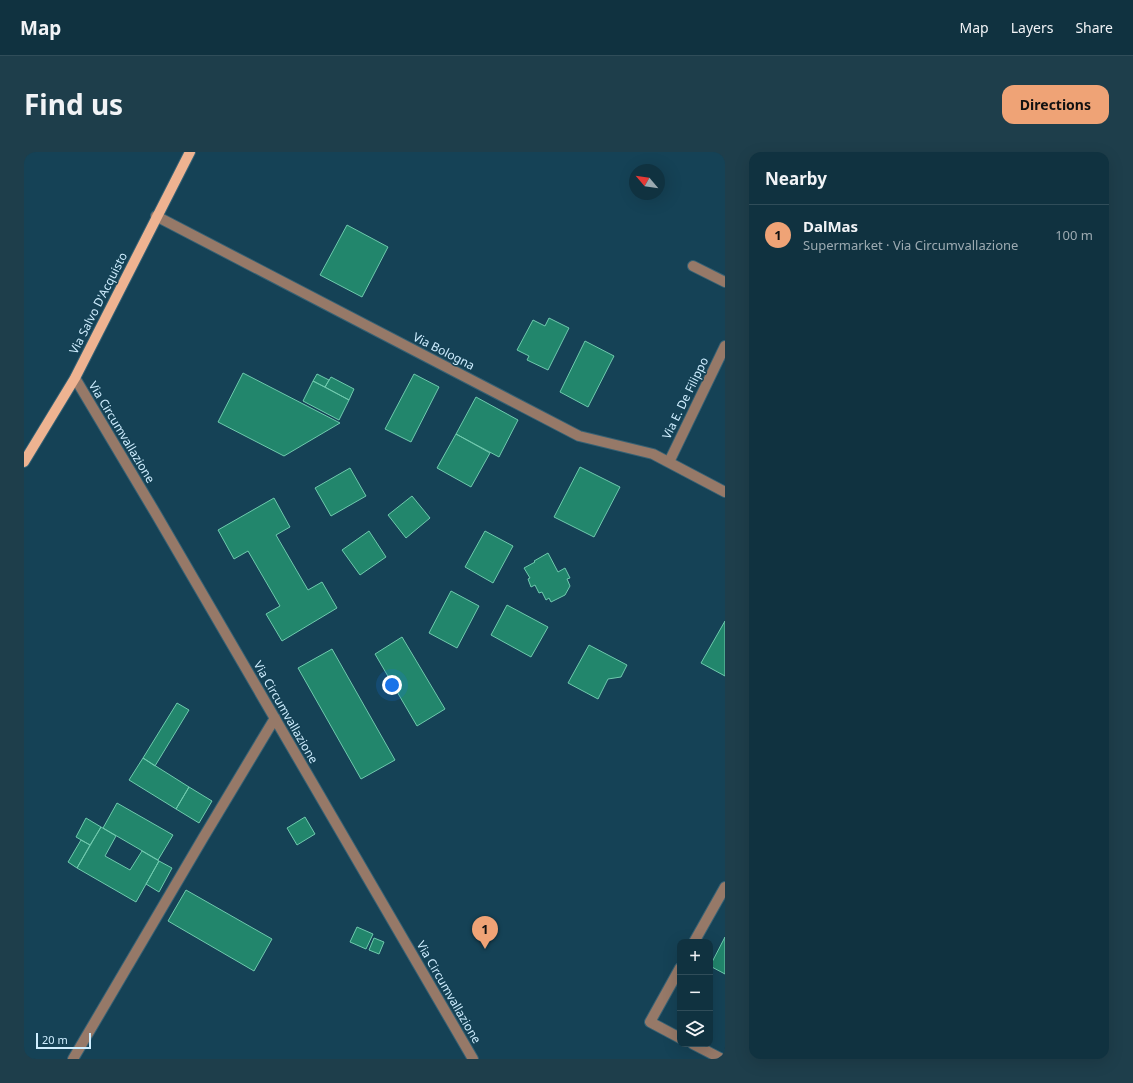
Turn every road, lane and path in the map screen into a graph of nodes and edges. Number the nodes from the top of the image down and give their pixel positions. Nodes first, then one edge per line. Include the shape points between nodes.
1 (190, 152) edge
2 (156, 216) junction
3 (694, 266) dead end
4 (725, 282) edge
5 (725, 346) edge
6 (75, 378) junction
7 (24, 462) edge
8 (669, 462) junction
9 (725, 492) edge
10 (275, 718) junction
11 (725, 887) edge
12 (696, 939) edge
13 (677, 973) edge
14 (677, 1036) edge
15 (699, 1047) edge
16 (74, 1059) edge
17 (473, 1059) edge
18 (722, 1059) edge

1 - 2 main road, Via Salvo D'Acquisto
2 - 6 main road, Via Salvo D'Acquisto
2 - 8 street, Via Bologna via 579,436 653,454
3 - 4 street
5 - 8 street, Via E. De Filippo
6 - 7 main road, Via Salvo D'Acquisto
6 - 10 street, Via Circumvallazione
8 - 9 street, Via Bologna
10 - 16 street
10 - 17 street, Via Circumvallazione
11 - 12 street
13 - 14 street via 650,1022
15 - 18 street

